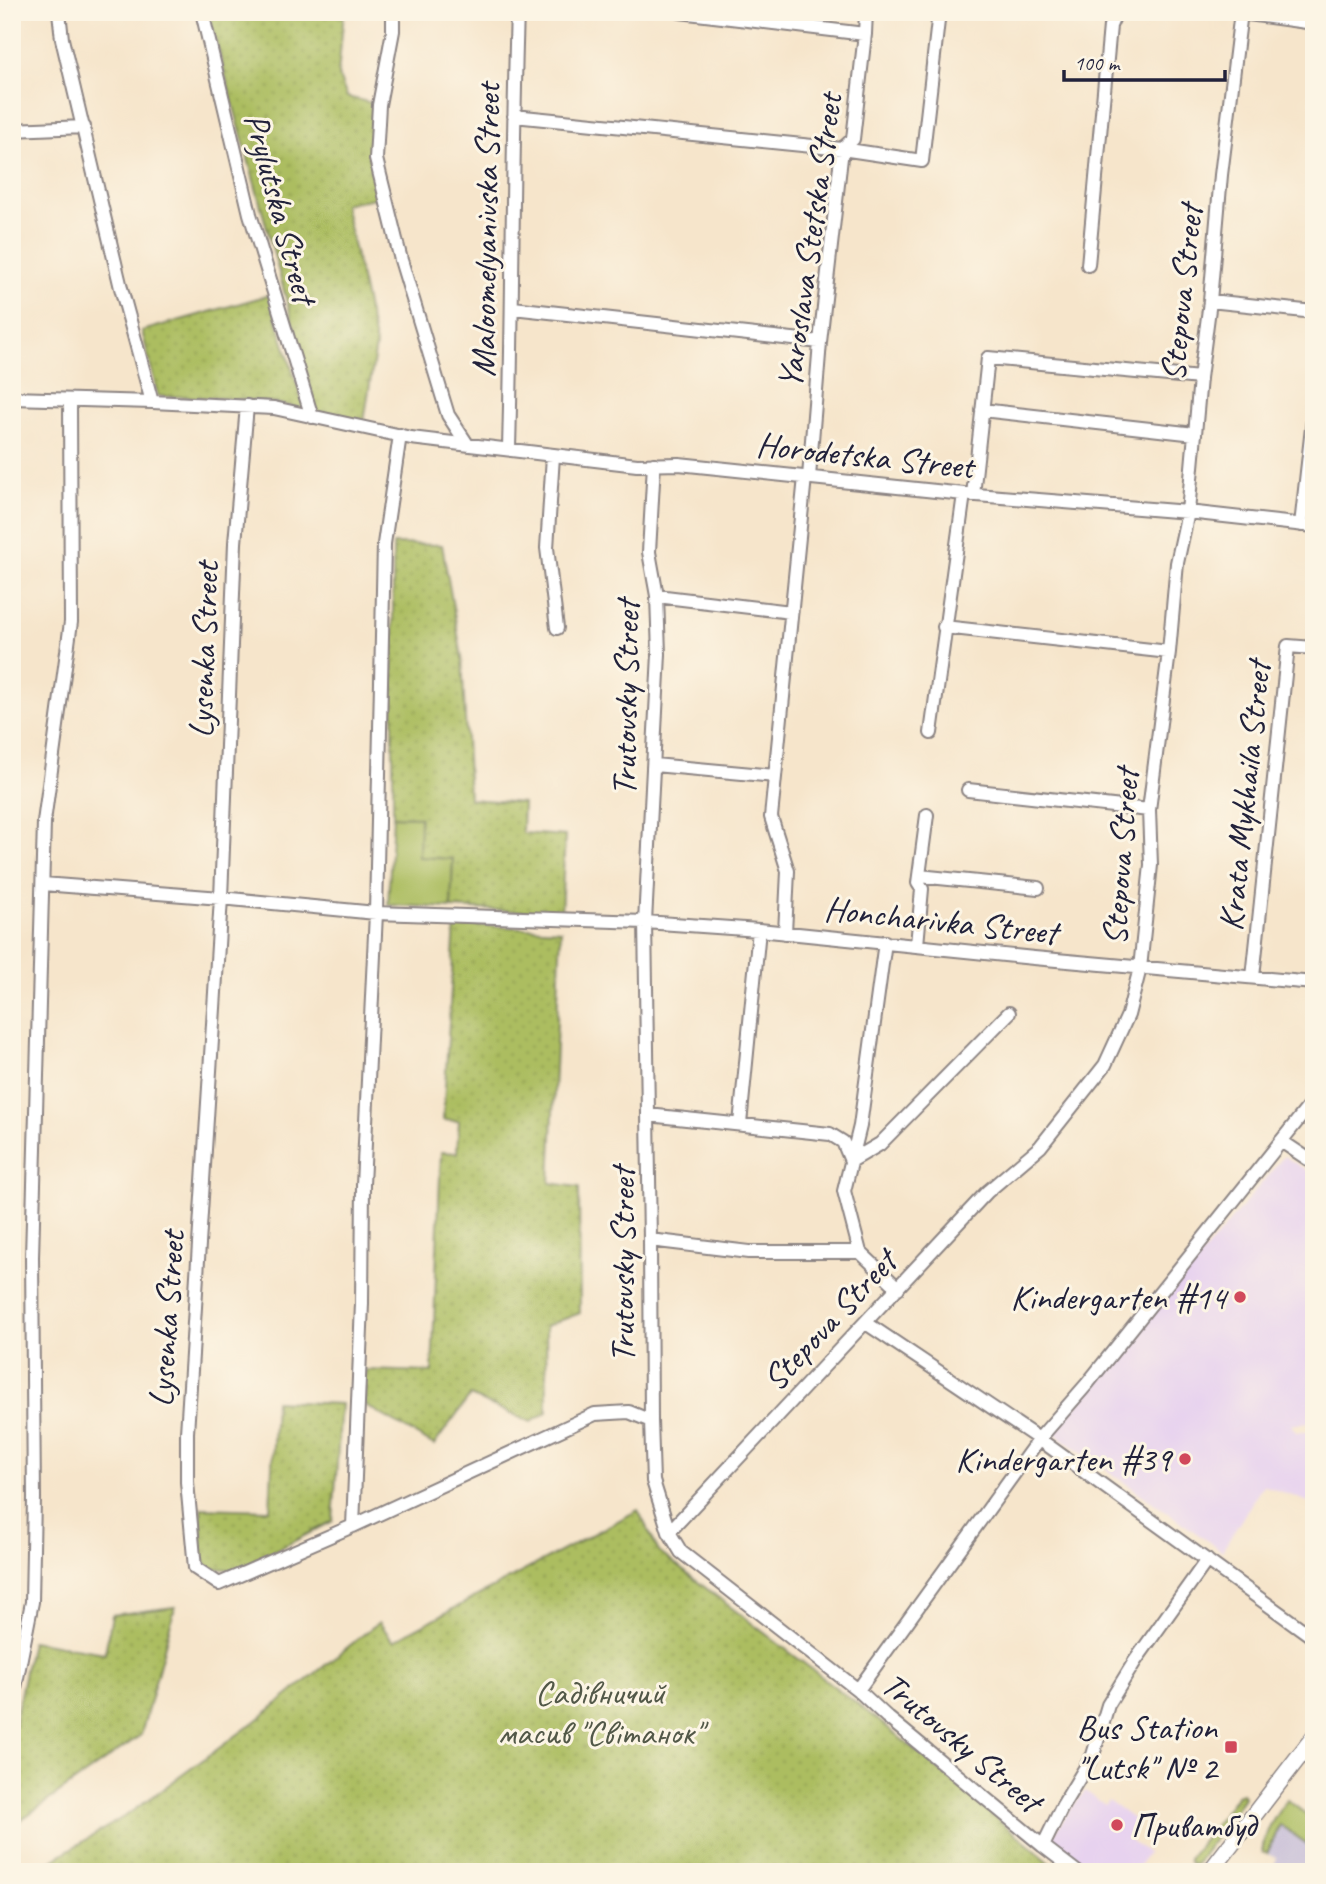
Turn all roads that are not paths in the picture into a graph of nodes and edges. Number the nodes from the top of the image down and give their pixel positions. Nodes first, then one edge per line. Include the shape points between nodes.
1 (59, 12) edge
2 (202, 12) edge
3 (393, 12) edge
4 (517, 12) edge
5 (680, 12) edge
6 (866, 12) edge
7 (939, 12) edge
8 (1116, 12) edge
9 (1234, 12) edge
10 (1241, 12) edge
11 (1314, 23) edge
12 (865, 34) junction
13 (514, 116) junction
14 (83, 127) junction
15 (12, 130) edge
16 (842, 149) junction
17 (1088, 265) dead end
18 (1210, 300) junction
19 (513, 308) junction
20 (1314, 312) edge
21 (820, 342) junction
22 (1200, 378) junction
23 (12, 398) edge
24 (70, 400) junction
25 (152, 402) junction
26 (247, 406) junction
27 (982, 410) junction
28 (1314, 410) edge
29 (312, 416) junction
30 (1195, 434) junction
31 (405, 437) junction
32 (467, 444) junction
33 (509, 448) junction
34 (553, 456) junction
35 (654, 464) junction
36 (807, 477) junction
37 (968, 494) junction
38 (1188, 512) junction
39 (1307, 526) edge
40 (657, 596) junction
41 (791, 612) junction
42 (944, 627) junction
43 (558, 628) dead end
44 (1314, 648) edge
45 (1169, 652) junction
46 (931, 733) dead end
47 (654, 765) junction
48 (775, 776) junction
49 (968, 790) dead end
50 (1149, 810) junction
51 (927, 815) dead end
52 (919, 876) junction
53 (43, 884) junction
54 (1038, 888) dead end
55 (221, 898) junction
56 (376, 913) junction
57 (645, 922) junction
58 (759, 930) junction
59 (785, 933) junction
60 (885, 942) junction
61 (917, 946) junction
62 (1140, 968) junction
63 (1253, 977) junction
64 (1314, 983) edge
65 (1009, 1013) dead end
66 (1314, 1100) edge
67 (648, 1115) junction
68 (740, 1124) junction
69 (1281, 1141) junction
70 (851, 1161) junction
71 (1314, 1163) edge
72 (650, 1240) junction
73 (860, 1252) junction
74 (898, 1288) junction
75 (866, 1324) junction
76 (650, 1421) junction
77 (1039, 1439) junction
78 (353, 1526) junction
79 (669, 1532) junction
80 (1207, 1560) junction
81 (1314, 1638) edge
82 (858, 1690) junction
83 (12, 1703) edge
84 (1314, 1737) edge
85 (1043, 1846) junction
86 (1077, 1872) edge
87 (1210, 1872) edge

1 - 14 street
2 - 29 street, Prylutska Street via 250,214
3 - 32 street via 376,159 448,415
4 - 13 street, Maloomelyanivska Street
5 - 12 street
6 - 12 street, Yaroslava Stetska Street
7 - 16 street via 922,161
8 - 17 street via 1110,26
9 - 10 street
10 - 11 street
10 - 18 street, Stepova Street
12 - 16 street, Yaroslava Stetska Street via 853,139
13 - 16 street
13 - 19 street, Maloomelyanivska Street
14 - 15 street
14 - 25 street
16 - 21 street, Yaroslava Stetska Street
18 - 20 street
18 - 22 street, Stepova Street
19 - 21 street
19 - 33 street, Maloomelyanivska Street
21 - 36 street, Yaroslava Stetska Street
22 - 27 street via 988,358
22 - 30 street, Stepova Street
23 - 24 street, Horodetska Street
24 - 25 street, Horodetska Street
24 - 53 street via 72,622 44,822
25 - 26 street, Horodetska Street
26 - 29 street, Horodetska Street
26 - 55 street, Lysenka Street via 235,544
27 - 30 street
27 - 37 street
28 - 39 street
29 - 31 street, Horodetska Street
30 - 38 street, Stepova Street
31 - 32 street, Horodetska Street
31 - 56 street via 384,544
32 - 33 street, Horodetska Street
33 - 34 street, Horodetska Street
34 - 35 street, Horodetska Street
34 - 43 street via 547,548
35 - 36 street, Horodetska Street
35 - 40 street, Trutovsky Street via 649,552
36 - 37 street, Horodetska Street
36 - 41 street, Yaroslava Stetska Street
37 - 38 street, Horodetska Street
37 - 42 street
38 - 39 street, Horodetska Street
38 - 45 street, Stepova Street via 1177,563
40 - 41 street
40 - 47 street, Trutovsky Street
41 - 48 street, Yaroslava Stetska Street
42 - 45 street
42 - 46 street
44 - 63 street, Krata Mykhaila Street via 1288,646
45 - 50 street, Stepova Street
47 - 48 street
47 - 57 street, Trutovsky Street
48 - 59 street, Yaroslava Stetska Street via 771,817 788,871
49 - 50 street
50 - 62 street, Stepova Street via 1151,865
51 - 52 street
52 - 54 street
52 - 61 street
53 - 55 street
53 - 83 street via 32,1257 32,1602
55 - 56 street
55 - 78 street, Lysenka Street via 187,1433 195,1568 219,1584
56 - 57 street
56 - 78 street
57 - 58 street, Honcharivka Street
57 - 67 street, Trutovsky Street
58 - 59 street, Honcharivka Street
58 - 68 street
59 - 60 street, Honcharivka Street
60 - 61 street, Honcharivka Street
60 - 70 street via 860,1126
61 - 62 street, Honcharivka Street
62 - 63 street, Honcharivka Street
62 - 74 street, Stepova Street via 1128,1015 1105,1065 1041,1147 987,1192
63 - 64 street, Honcharivka Street
65 - 70 street via 880,1144
66 - 69 street
67 - 68 street
67 - 72 street, Trutovsky Street
68 - 70 street via 830,1133 843,1142
69 - 71 street
69 - 77 street
70 - 73 street via 844,1191
72 - 73 street via 749,1252
72 - 76 street, Trutovsky Street
73 - 74 street
74 - 75 street, Stepova Street
75 - 77 street
75 - 79 street, Stepova Street
76 - 78 street, Lysenka Street via 628,1412 595,1414
76 - 79 street, Trutovsky Street via 653,1481
77 - 80 street
77 - 82 street
79 - 82 street, Trutovsky Street via 681,1552
80 - 81 street
80 - 85 street via 1108,1705 1093,1755
82 - 85 street, Trutovsky Street
84 - 87 main road
85 - 86 street, Trutovsky Street

